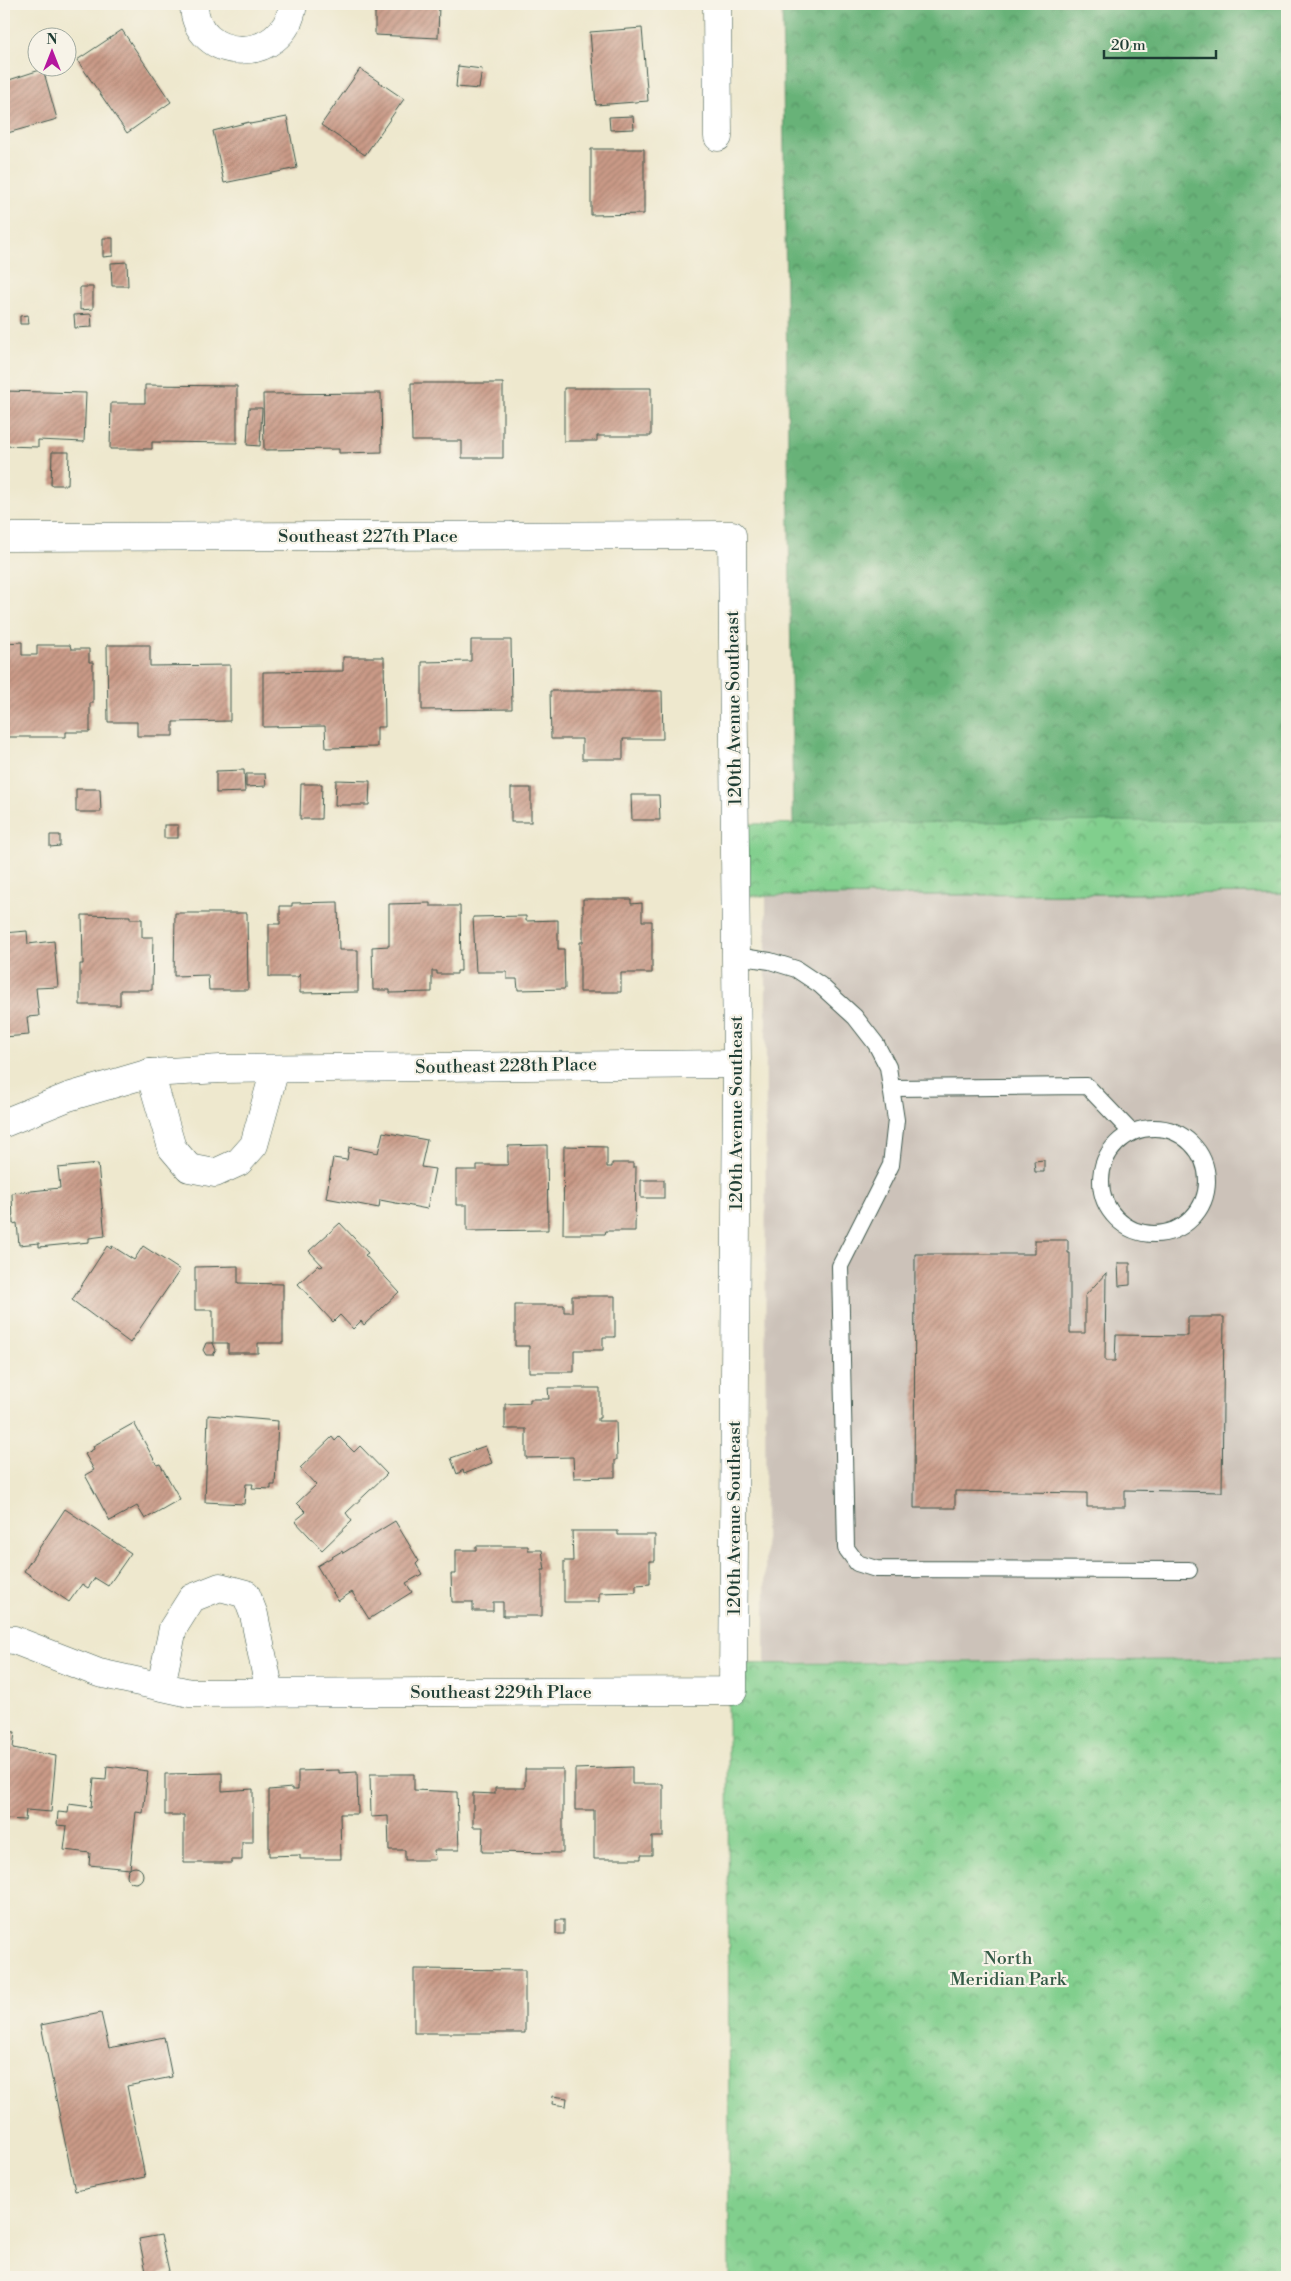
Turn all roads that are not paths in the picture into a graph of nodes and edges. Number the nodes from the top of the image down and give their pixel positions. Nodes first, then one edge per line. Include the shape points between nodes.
1 (194, 4) edge
2 (293, 4) edge
3 (717, 4) edge
4 (718, 137) dead end
5 (732, 535) joint
6 (4, 537) edge
7 (736, 956) junction
8 (737, 1064) junction
9 (275, 1069) junction
10 (150, 1073) junction
11 (891, 1088) junction
12 (4, 1123) edge
13 (1131, 1132) junction
14 (1189, 1570) dead end
15 (4, 1639) edge
16 (161, 1686) junction
17 (733, 1691) joint
18 (270, 1693) junction

1 - 2 street via 199,25 210,38 225,48 242,51 273,41 284,30 292,15
3 - 4 street
5 - 6 street, Southeast 227th Place
5 - 7 street, 120th Avenue Southeast
7 - 8 street, 120th Avenue Southeast
7 - 11 lane via 796,969 820,985 855,1016 876,1044 888,1067
8 - 9 street, Southeast 228th Place
8 - 17 street, 120th Avenue Southeast
9 - 10 street, Southeast 228th Place
9 - 10 street via 254,1145 239,1162 215,1173 189,1168 172,1148
10 - 12 street, Southeast 228th Place via 68,1097
11 - 13 lane via 1087,1086
11 - 14 lane via 896,1120 891,1165 840,1266 846,1548 857,1563 876,1569
13 - 13 lane via 1117,1142 1101,1171 1101,1188 1106,1204 1115,1218 1145,1234 1164,1234 1180,1228 1195,1216 1204,1201 1208,1183 1206,1165 1197,1148 1184,1136 1167,1129 1149,1127
15 - 16 street, Southeast 229th Place via 99,1673
16 - 18 street, Southeast 229th Place via 190,1693
16 - 18 street via 173,1628 192,1598 220,1587 246,1594 254,1615
17 - 18 street, Southeast 229th Place

